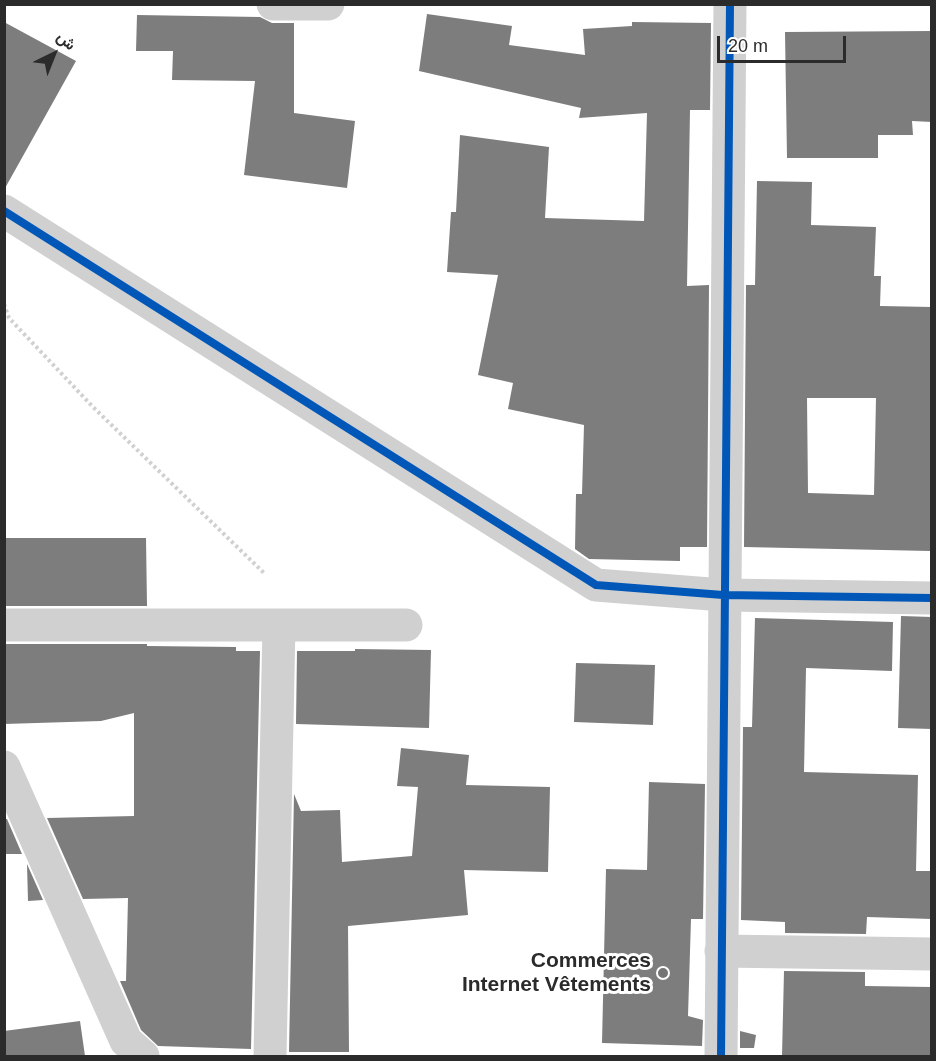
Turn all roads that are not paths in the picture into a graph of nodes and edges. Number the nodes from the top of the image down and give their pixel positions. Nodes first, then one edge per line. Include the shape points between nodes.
1 (273, 4) edge
2 (328, 4) edge
3 (730, 4) edge
4 (4, 211) edge
5 (723, 595) junction
6 (932, 597) edge
7 (4, 625) edge
8 (279, 625) junction
9 (406, 626) dead end
10 (4, 767) edge
11 (721, 951) junction
12 (932, 954) edge
13 (143, 1056) edge
14 (270, 1056) edge
15 (721, 1056) edge

1 - 2 street
3 - 5 street
4 - 5 street via 596,585
5 - 6 street
5 - 11 street
7 - 8 street
8 - 9 street
8 - 14 street
10 - 13 street via 126,1041
11 - 12 street
11 - 15 street

